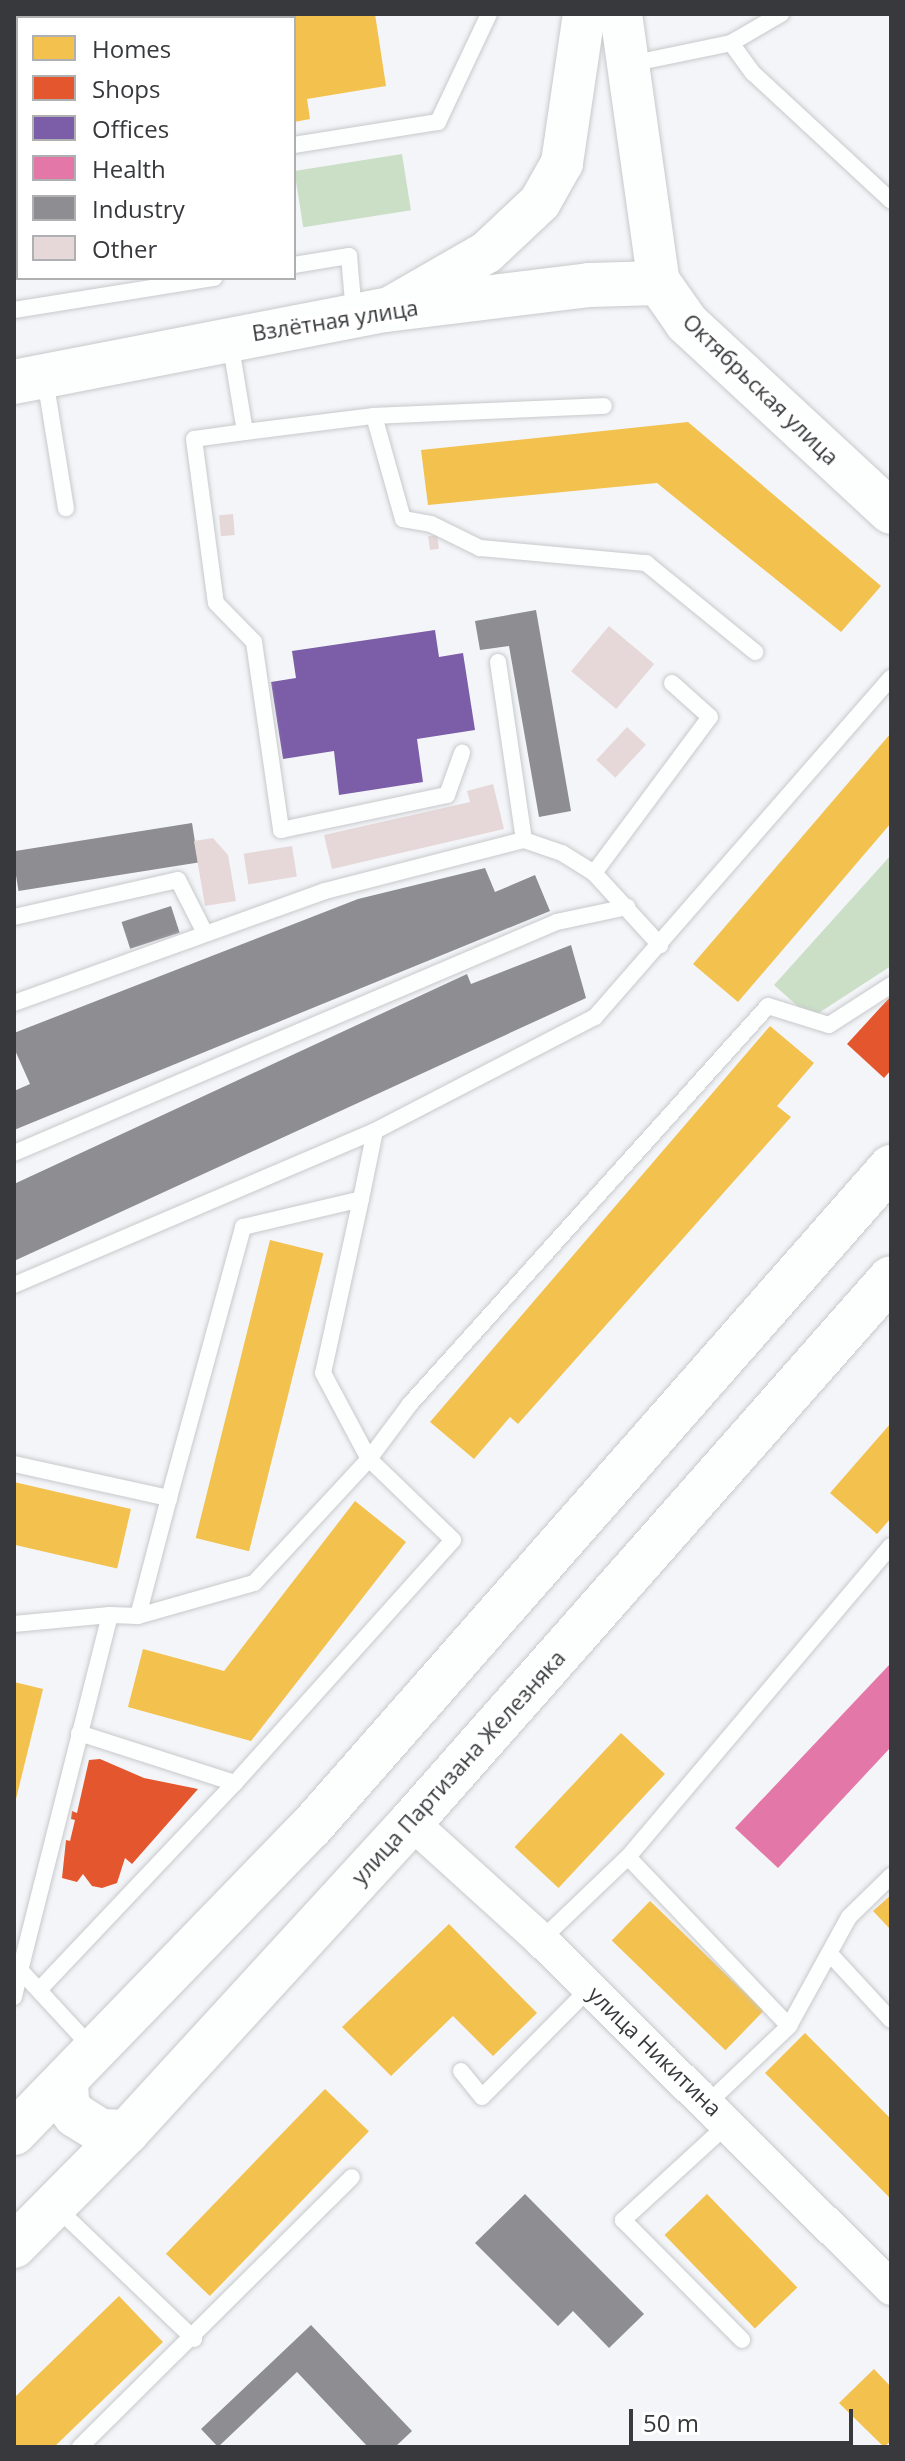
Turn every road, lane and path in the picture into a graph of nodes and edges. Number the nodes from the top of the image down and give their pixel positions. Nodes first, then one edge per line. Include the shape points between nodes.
1 (489, 14) edge
2 (584, 14) edge
3 (621, 14) edge
4 (781, 14) edge
5 (731, 43) junction
6 (629, 64) junction
7 (296, 145) edge
8 (891, 201) edge
9 (296, 265) edge
10 (202, 280) edge
11 (659, 283) junction
12 (14, 310) edge
13 (370, 312) junction
14 (229, 337) junction
15 (30, 380) edge
16 (604, 406) dead end
17 (374, 416) junction
18 (245, 432) junction
19 (66, 508) dead end
20 (891, 512) edge
21 (755, 652) dead end
22 (498, 662) dead end
23 (891, 678) edge
24 (672, 683) dead end
25 (462, 753) dead end
26 (524, 840) junction
27 (594, 873) junction
28 (627, 907) junction
29 (14, 917) edge
30 (205, 933) junction
31 (660, 945) junction
32 (891, 985) edge
33 (14, 1003) edge
34 (375, 1131) junction
35 (14, 1153) edge
36 (891, 1167) edge
37 (361, 1199) junction
38 (891, 1278) edge
39 (14, 1285) edge
40 (369, 1459) junction
41 (14, 1464) edge
42 (169, 1498) junction
43 (891, 1546) edge
44 (110, 1615) junction
45 (138, 1616) junction
46 (14, 1624) edge
47 (79, 1733) junction
48 (235, 1783) junction
49 (411, 1822) junction
50 (628, 1857) junction
51 (891, 1876) edge
52 (541, 1940) junction
53 (831, 1955) junction
54 (20, 1970) junction
55 (590, 1988) junction
56 (39, 1990) junction
57 (14, 1997) edge
58 (891, 2020) edge
59 (789, 2026) junction
60 (80, 2066) junction
61 (461, 2071) dead end
62 (718, 2113) junction
63 (127, 2132) junction
64 (14, 2133) edge
65 (352, 2177) dead end
66 (55, 2206) junction
67 (14, 2246) edge
68 (891, 2288) edge
69 (194, 2339) junction
70 (742, 2340) dead end
71 (80, 2447) edge

1 - 7 lane via 438,122
2 - 13 street via 562,163 540,202 487,252
3 - 6 street, Октябрьская улица
4 - 5 lane
5 - 6 lane
5 - 8 lane via 753,73
6 - 11 street, Октябрьская улица
9 - 13 lane via 349,256
10 - 12 lane
11 - 13 main road, Взлётная улица via 589,285
11 - 20 main road, Октябрьская улица via 687,323
13 - 14 main road, Взлётная улица
14 - 15 main road, Взлётная улица
14 - 18 lane
15 - 19 lane
16 - 17 lane
17 - 18 lane
17 - 21 lane via 403,519 431,524 480,548 646,563
18 - 25 lane via 194,439 216,603 254,642 281,830 447,795
22 - 26 lane
23 - 31 lane
24 - 27 lane via 710,717
26 - 27 lane via 562,853
26 - 30 lane via 325,891
27 - 28 lane
28 - 31 lane
28 - 35 lane via 557,922
29 - 30 lane via 178,880
30 - 33 lane
31 - 34 lane via 595,1017
32 - 40 lane via 829,1025 768,1006 410,1404
34 - 37 lane
34 - 39 lane
36 - 60 main road via 311,1827
37 - 40 lane via 323,1373
37 - 42 lane via 243,1227
38 - 49 main road, улица Партизана Железняка
40 - 45 lane via 254,1583
40 - 48 lane via 453,1540
41 - 42 lane
42 - 45 lane
43 - 50 lane
44 - 45 lane
44 - 46 lane
44 - 47 lane
47 - 48 lane
47 - 54 lane
48 - 56 lane
49 - 52 street, улица Никитина
49 - 63 main road, улица Партизана Железняка
50 - 52 lane
50 - 59 lane
51 - 53 lane via 849,1917
52 - 55 street, улица Никитина
53 - 58 lane
53 - 59 lane
54 - 56 lane
54 - 57 lane
55 - 61 lane via 482,2097
55 - 62 street, улица Никитина
56 - 60 lane
59 - 62 lane
60 - 63 main road via 67,2104 101,2131
60 - 64 main road
62 - 68 street, улица Никитина
62 - 70 lane via 623,2220
63 - 66 main road, улица Партизана Железняка
65 - 69 lane
66 - 67 main road, улица Партизана Железняка
66 - 69 lane
69 - 71 lane

